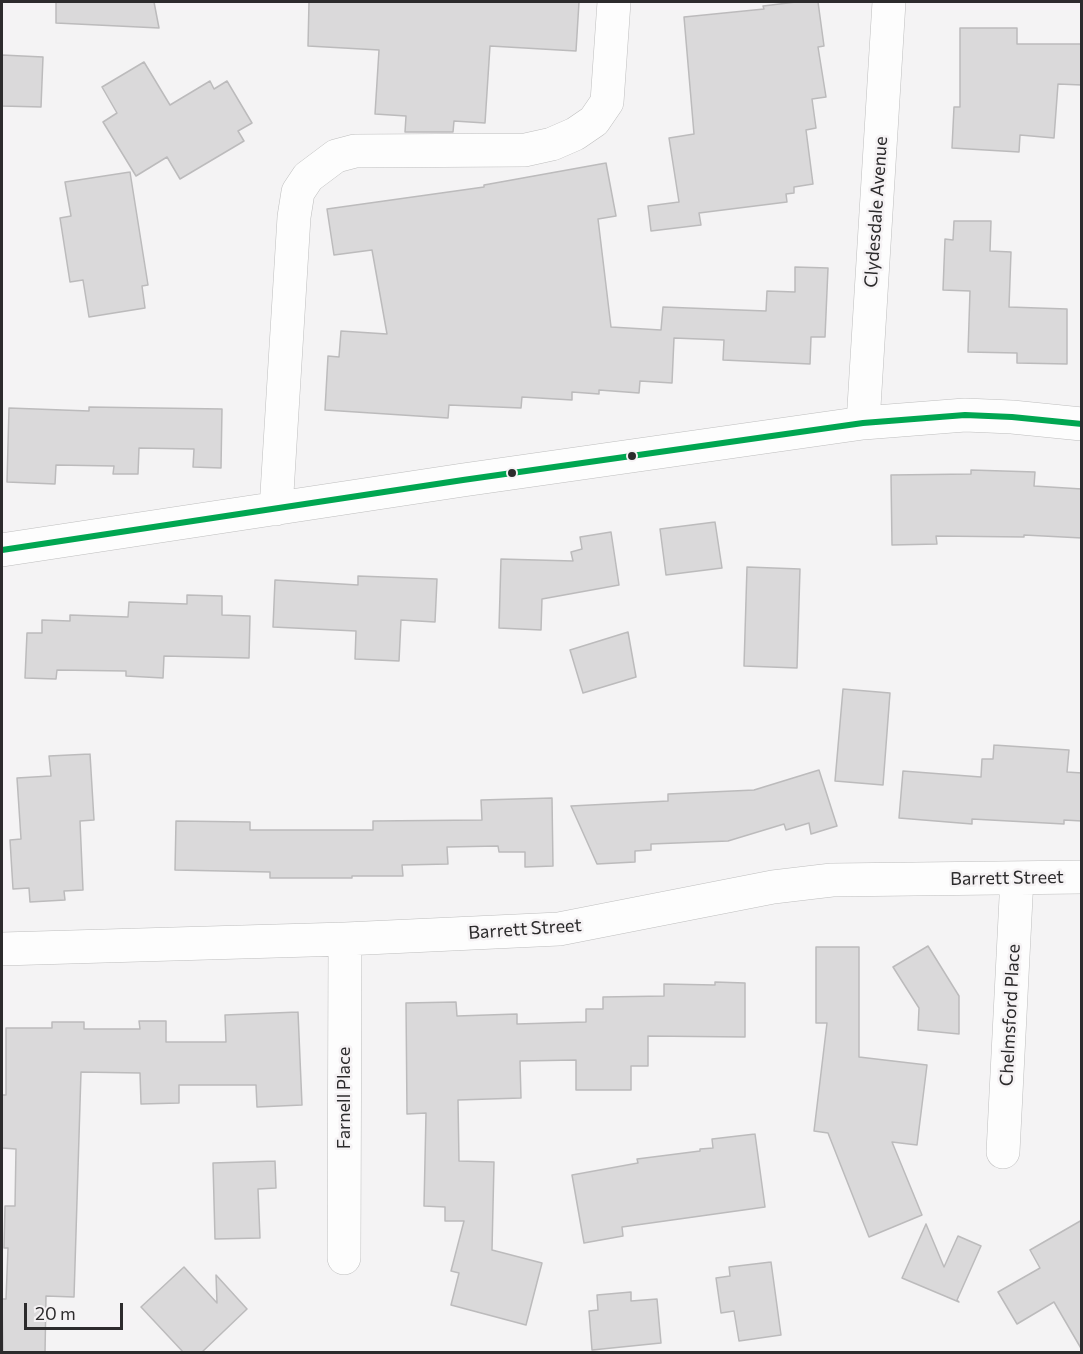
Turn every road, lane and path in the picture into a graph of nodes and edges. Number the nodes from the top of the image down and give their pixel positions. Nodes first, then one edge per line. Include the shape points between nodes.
1 (614, 2) edge
2 (889, 2) edge
3 (863, 423) junction
4 (1082, 424) edge
5 (276, 508) junction
6 (2, 550) edge
7 (1082, 877) edge
8 (1017, 878) junction
9 (345, 939) junction
10 (2, 949) edge
11 (1003, 1152) dead end
12 (344, 1258) dead end

1 - 5 street via 607,102 594,121 575,134 525,150 355,151 336,156 308,177 298,192 294,216
2 - 3 street, Clydesdale Avenue
3 - 4 street via 965,415
3 - 5 street
5 - 6 street
7 - 8 street, Barrett Street
8 - 9 street, Barrett Street via 832,880 773,886 559,929
8 - 11 street, Chelmsford Place
9 - 10 street, Barrett Street
9 - 12 street, Farnell Place

